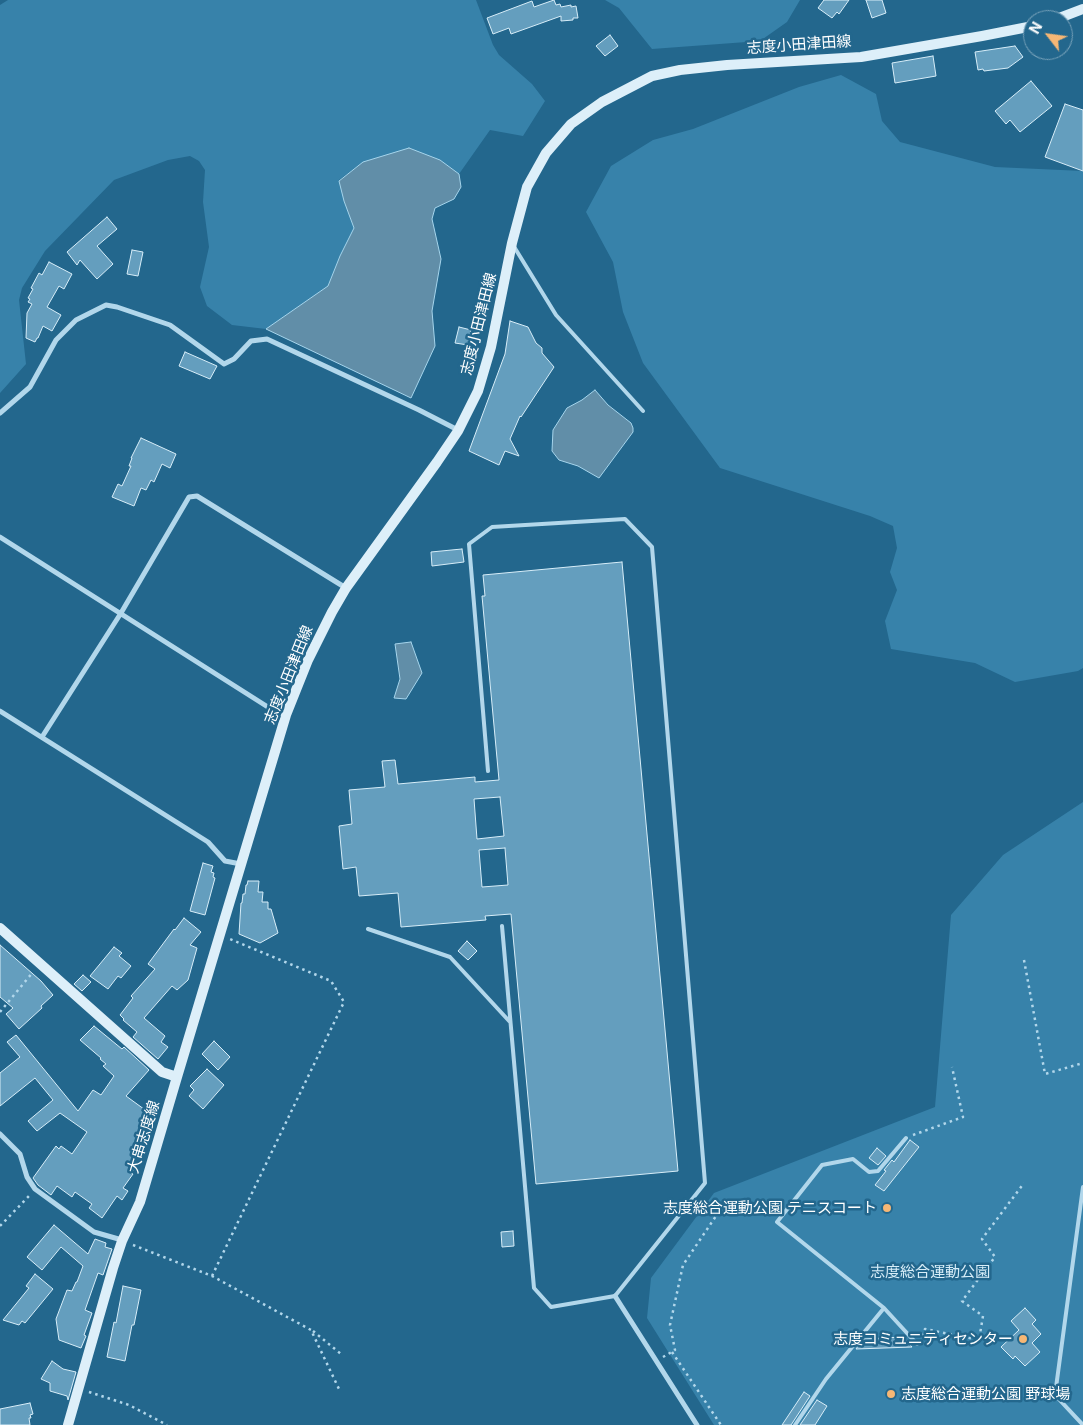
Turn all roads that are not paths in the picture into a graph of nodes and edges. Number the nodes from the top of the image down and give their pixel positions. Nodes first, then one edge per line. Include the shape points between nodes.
1 (1023, 28) edge
2 (512, 243) junction
3 (643, 411) dead end
4 (0, 413) edge
5 (458, 430) junction
6 (0, 537) edge
7 (346, 588) junction
8 (121, 612) junction
9 (0, 711) edge
10 (286, 715) junction
11 (42, 737) junction
12 (488, 771) dead end
13 (241, 864) junction
14 (502, 926) dead end
15 (0, 928) edge
16 (368, 929) dead end
17 (511, 1022) junction
18 (177, 1077) junction
19 (0, 1134) edge
20 (906, 1138) road end
21 (1083, 1187) edge
22 (122, 1241) junction
23 (615, 1296) junction
24 (884, 1308) junction
25 (917, 1344) road end
26 (68, 1425) edge
27 (697, 1425) edge
28 (795, 1425) edge
29 (1083, 1425) edge

1 - 2 main road, 志度小田津田線 via 861,57 728,65 652,76 602,102 571,124 546,153 528,187
2 - 3 lane via 556,315
2 - 5 main road, 志度小田津田線 via 491,347 478,390
4 - 5 street via 30,387 56,340 76,320 106,305 170,325 224,364 250,341 266,339
5 - 7 main road, 志度小田津田線
6 - 8 street
7 - 8 street via 197,496 189,497
7 - 10 main road, 志度小田津田線 via 308,660
8 - 10 street via 271,709
8 - 11 street
9 - 11 street
10 - 13 main road, 志度小田津田線
11 - 13 street via 208,842 225,861
12 - 23 lane via 469,544 492,527 625,519 652,547 706,1183
13 - 18 main road, 志度小田津田線
14 - 17 lane
15 - 18 main road via 162,1072
16 - 17 lane via 450,957
17 - 23 lane via 534,1288 552,1308
18 - 22 main road, 大串志度線 via 140,1202
19 - 22 street via 20,1154 27,1177 35,1189 94,1232
20 - 24 lane via 878,1171 869,1172 853,1159 822,1166 777,1222
21 - 29 lane via 1054,1395
22 - 26 main road, 大串志度線
23 - 27 street
24 - 25 lane
24 - 28 lane via 826,1379

